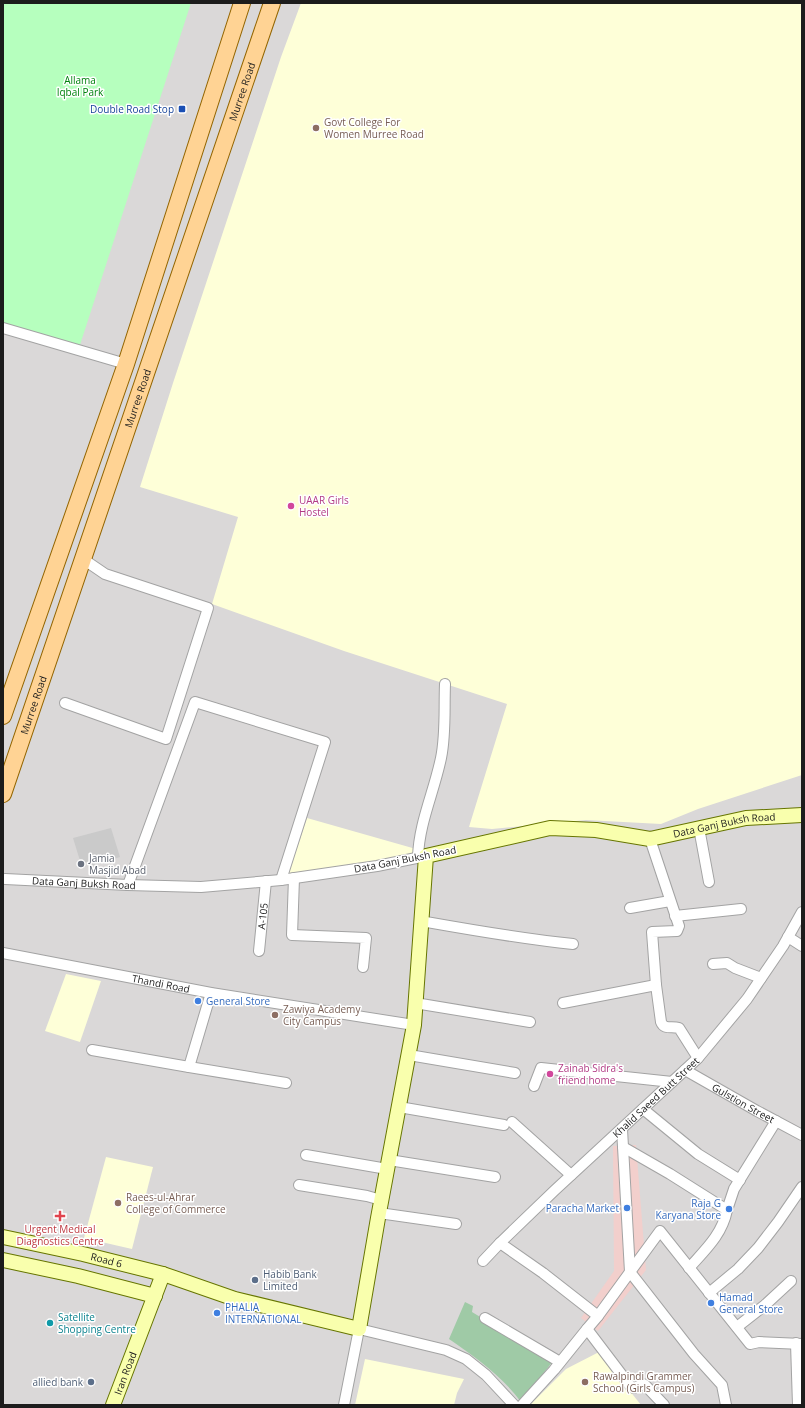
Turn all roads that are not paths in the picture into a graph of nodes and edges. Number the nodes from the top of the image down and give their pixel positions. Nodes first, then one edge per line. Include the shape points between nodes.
1 (242, 3) edge
2 (272, 3) edge
3 (3, 328) edge
4 (126, 364) junction
5 (83, 559) junction
6 (445, 684) dead end
7 (65, 703) dead end
8 (3, 716) edge
9 (3, 793) edge
10 (3, 804) edge
11 (802, 815) edge
12 (699, 828) junction
13 (650, 839) junction
14 (422, 857) junction
15 (294, 878) junction
16 (5, 879) dead end
17 (281, 880) junction
18 (266, 881) junction
19 (709, 882) dead end
20 (128, 885) junction
21 (670, 901) junction
22 (630, 908) dead end
23 (741, 909) dead end
24 (802, 912) edge
25 (675, 916) junction
26 (421, 921) junction
27 (788, 937) junction
28 (573, 944) dead end
29 (802, 946) edge
30 (259, 951) dead end
31 (3, 954) edge
32 (713, 964) dead end
33 (363, 967) dead end
34 (761, 978) junction
35 (656, 984) junction
36 (211, 993) junction
37 (416, 1003) junction
38 (563, 1003) dead end
39 (530, 1022) dead end
40 (414, 1025) junction
41 (92, 1050) dead end
42 (409, 1055) junction
43 (698, 1058) junction
44 (189, 1066) junction
45 (685, 1070) junction
46 (515, 1074) dead end
47 (672, 1082) junction
48 (286, 1083) dead end
49 (534, 1086) dead end
50 (399, 1107) junction
51 (643, 1109) junction
52 (776, 1121) junction
53 (622, 1129) junction
54 (800, 1130) edge
55 (623, 1147) junction
56 (306, 1155) dead end
57 (388, 1164) junction
58 (571, 1175) junction
59 (495, 1177) dead end
60 (740, 1180) junction
61 (299, 1185) dead end
62 (802, 1187) edge
63 (799, 1200) edge
64 (380, 1206) junction
65 (726, 1210) junction
66 (456, 1224) dead end
67 (3, 1237) edge
68 (500, 1243) junction
69 (3, 1260) edge
70 (483, 1261) dead end
71 (689, 1268) junction
72 (630, 1272) junction
73 (163, 1274) junction
74 (791, 1281) dead end
75 (709, 1293) junction
76 (155, 1296) junction
77 (598, 1316) junction
78 (485, 1318) dead end
79 (737, 1327) junction
80 (359, 1329) junction
81 (587, 1329) junction
82 (799, 1343) edge
83 (560, 1362) junction
84 (113, 1405) edge
85 (344, 1405) edge
86 (514, 1405) edge
87 (522, 1405) edge
88 (664, 1405) edge
89 (726, 1405) edge
90 (798, 1405) edge

1 - 4 main road
2 - 5 main road, Murree Road
3 - 4 street
4 - 8 main road
5 - 7 street via 105,574 208,608 166,739
5 - 9 main road, Murree Road
6 - 14 street via 441,758 418,841
9 - 10 main road, Murree Road
11 - 12 street, Data Ganj Buksh Road via 746,818
12 - 13 street, Data Ganj Buksh Road
12 - 19 street
13 - 14 street, Data Ganj Buksh Road via 596,830 550,828
13 - 21 street
14 - 15 street, Data Ganj Buksh Road
14 - 26 street
15 - 17 street, Data Ganj Buksh Road
15 - 33 street via 292,935 366,938
16 - 20 street, Data Ganj Buksh Road
17 - 18 street, Data Ganj Buksh Road
17 - 20 street via 325,742 195,702
18 - 20 street, Data Ganj Buksh Road via 201,887
18 - 30 street, A-105
21 - 22 street
21 - 25 street
23 - 25 street
24 - 27 street, Khalid Saeed Butt Street
25 - 35 street via 679,926 677,931 652,932
26 - 28 street via 491,934
26 - 37 street
27 - 29 street
27 - 34 street, Khalid Saeed Butt Street
31 - 36 street, Thandi Road
32 - 34 street via 727,963
34 - 43 street, Khalid Saeed Butt Street
35 - 38 street
35 - 43 street via 662,1025 679,1028
36 - 40 street, Thandi Road
36 - 44 street
37 - 39 street
37 - 40 street
40 - 42 street
41 - 44 street
42 - 46 street
42 - 50 street
43 - 45 street, Khalid Saeed Butt Street
44 - 48 street
45 - 47 street, Khalid Saeed Butt Street
45 - 52 street, Gulstion Street
47 - 49 street via 542,1068
47 - 51 street, Khalid Saeed Butt Street
50 - 57 street
50 - 58 street via 508,1123
51 - 53 street, Khalid Saeed Butt Street
51 - 60 street via 698,1154
52 - 54 street, Gulstion Street
52 - 60 street
53 - 55 street
53 - 58 street, Khalid Saeed Butt Street
55 - 65 street
55 - 72 street
56 - 57 street
57 - 59 street
57 - 64 street
58 - 68 street, Khalid Saeed Butt Street
60 - 65 street
61 - 64 street via 367,1196
62 - 63 street
63 - 75 street via 758,1248
64 - 66 street
64 - 80 street
65 - 71 street via 725,1222 718,1234
67 - 73 street, Road 6
68 - 70 street, Khalid Saeed Butt Street
68 - 77 street
69 - 76 street
71 - 72 street via 660,1231
71 - 75 street
72 - 77 street
72 - 89 street via 694,1354 722,1385
73 - 76 street, Iran Road
73 - 80 street, Road 6 via 235,1299
74 - 79 street
75 - 79 street
76 - 84 street, Iran Road
77 - 81 street
78 - 83 street
79 - 82 street via 750,1344
80 - 85 street
80 - 86 street via 446,1350 466,1359 486,1375
81 - 83 street
81 - 88 street via 631,1387 645,1385
82 - 90 street
83 - 87 street

